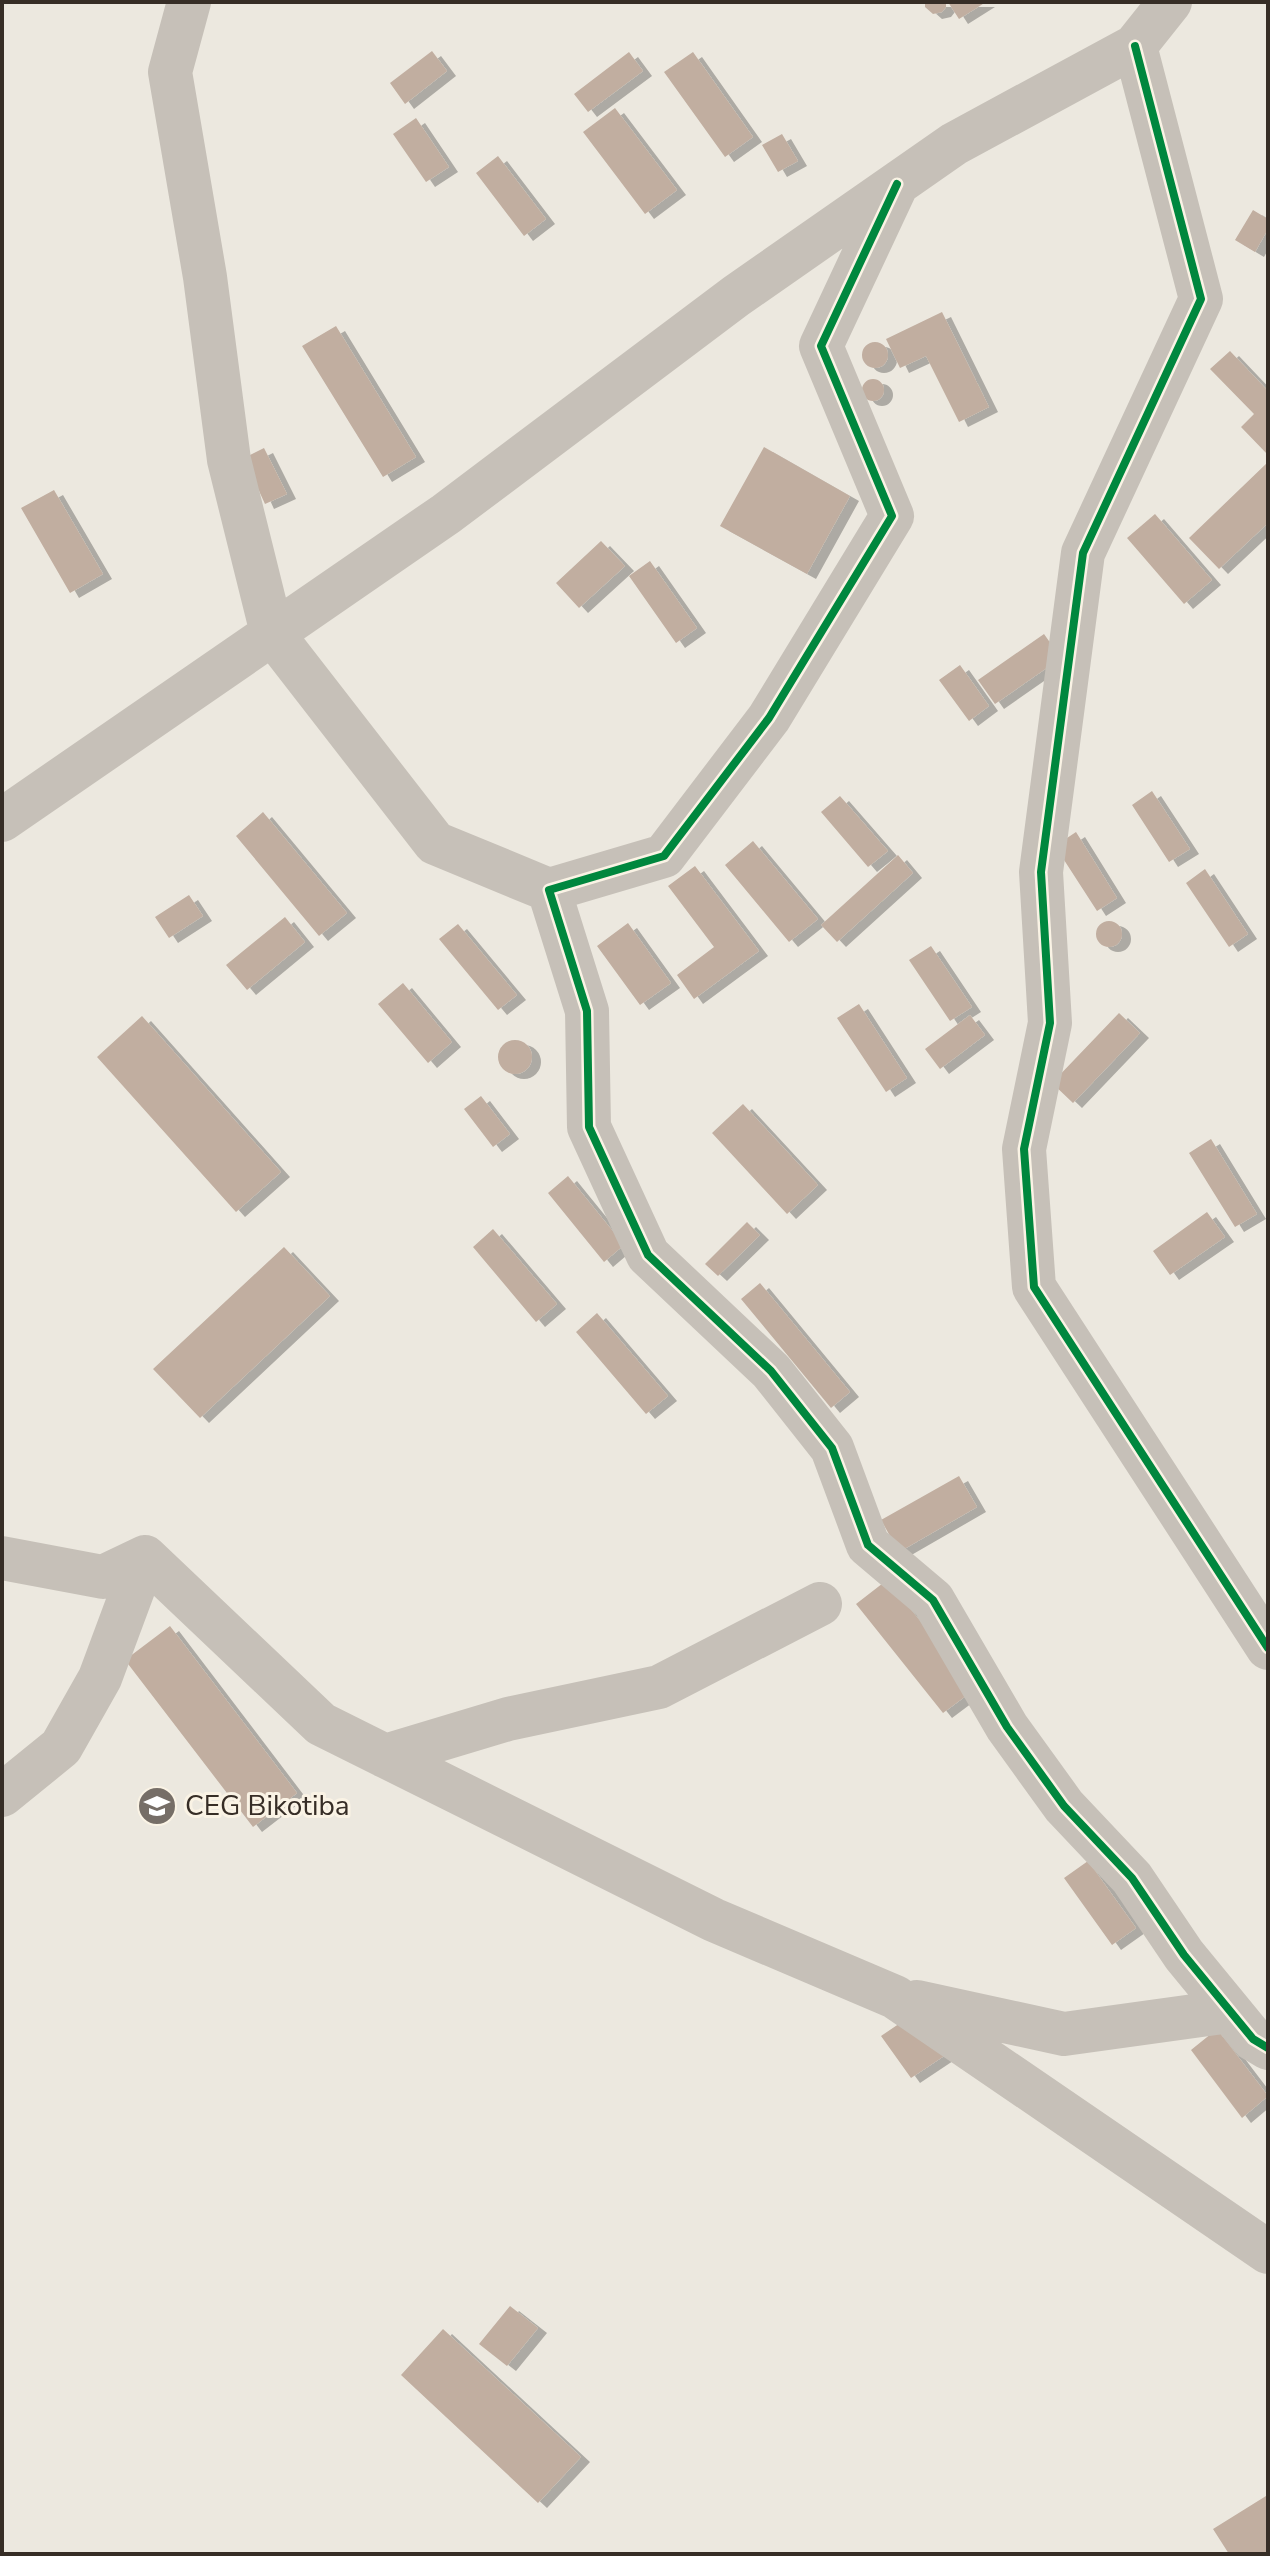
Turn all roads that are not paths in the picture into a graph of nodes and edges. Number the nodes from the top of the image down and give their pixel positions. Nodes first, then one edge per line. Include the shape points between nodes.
1 (189, 2) edge
2 (1170, 2) edge
3 (1135, 46) junction
4 (897, 184) junction
5 (272, 633) junction
6 (2, 820) edge
7 (549, 890) junction
8 (145, 1557) junction
9 (2, 1558) edge
10 (820, 1604) dead end
11 (1268, 1648) edge
12 (385, 1756) junction
13 (2, 1795) edge
14 (895, 1997) junction
15 (1230, 2011) junction
16 (1268, 2048) edge
17 (1268, 2252) edge

1 - 5 street via 170,72 229,460
2 - 3 street
3 - 4 street via 954,144
3 - 11 street via 1201,299 1083,553 1041,872 1050,1023 1024,1149 1034,1287
4 - 5 street via 736,296 446,514
4 - 7 street via 821,346 892,516 769,718 664,856
5 - 6 street
5 - 7 street via 435,843
7 - 15 street via 587,1011 589,1127 648,1255 771,1371 832,1448 868,1545 933,1600 1007,1727 1064,1806 1132,1878
8 - 9 street via 103,1577
8 - 12 street via 321,1724
8 - 13 street via 100,1678 61,1747
10 - 12 street via 659,1687 508,1719
12 - 14 street via 714,1920
14 - 15 street via 1064,2034
14 - 17 street
15 - 16 street via 1253,2039

